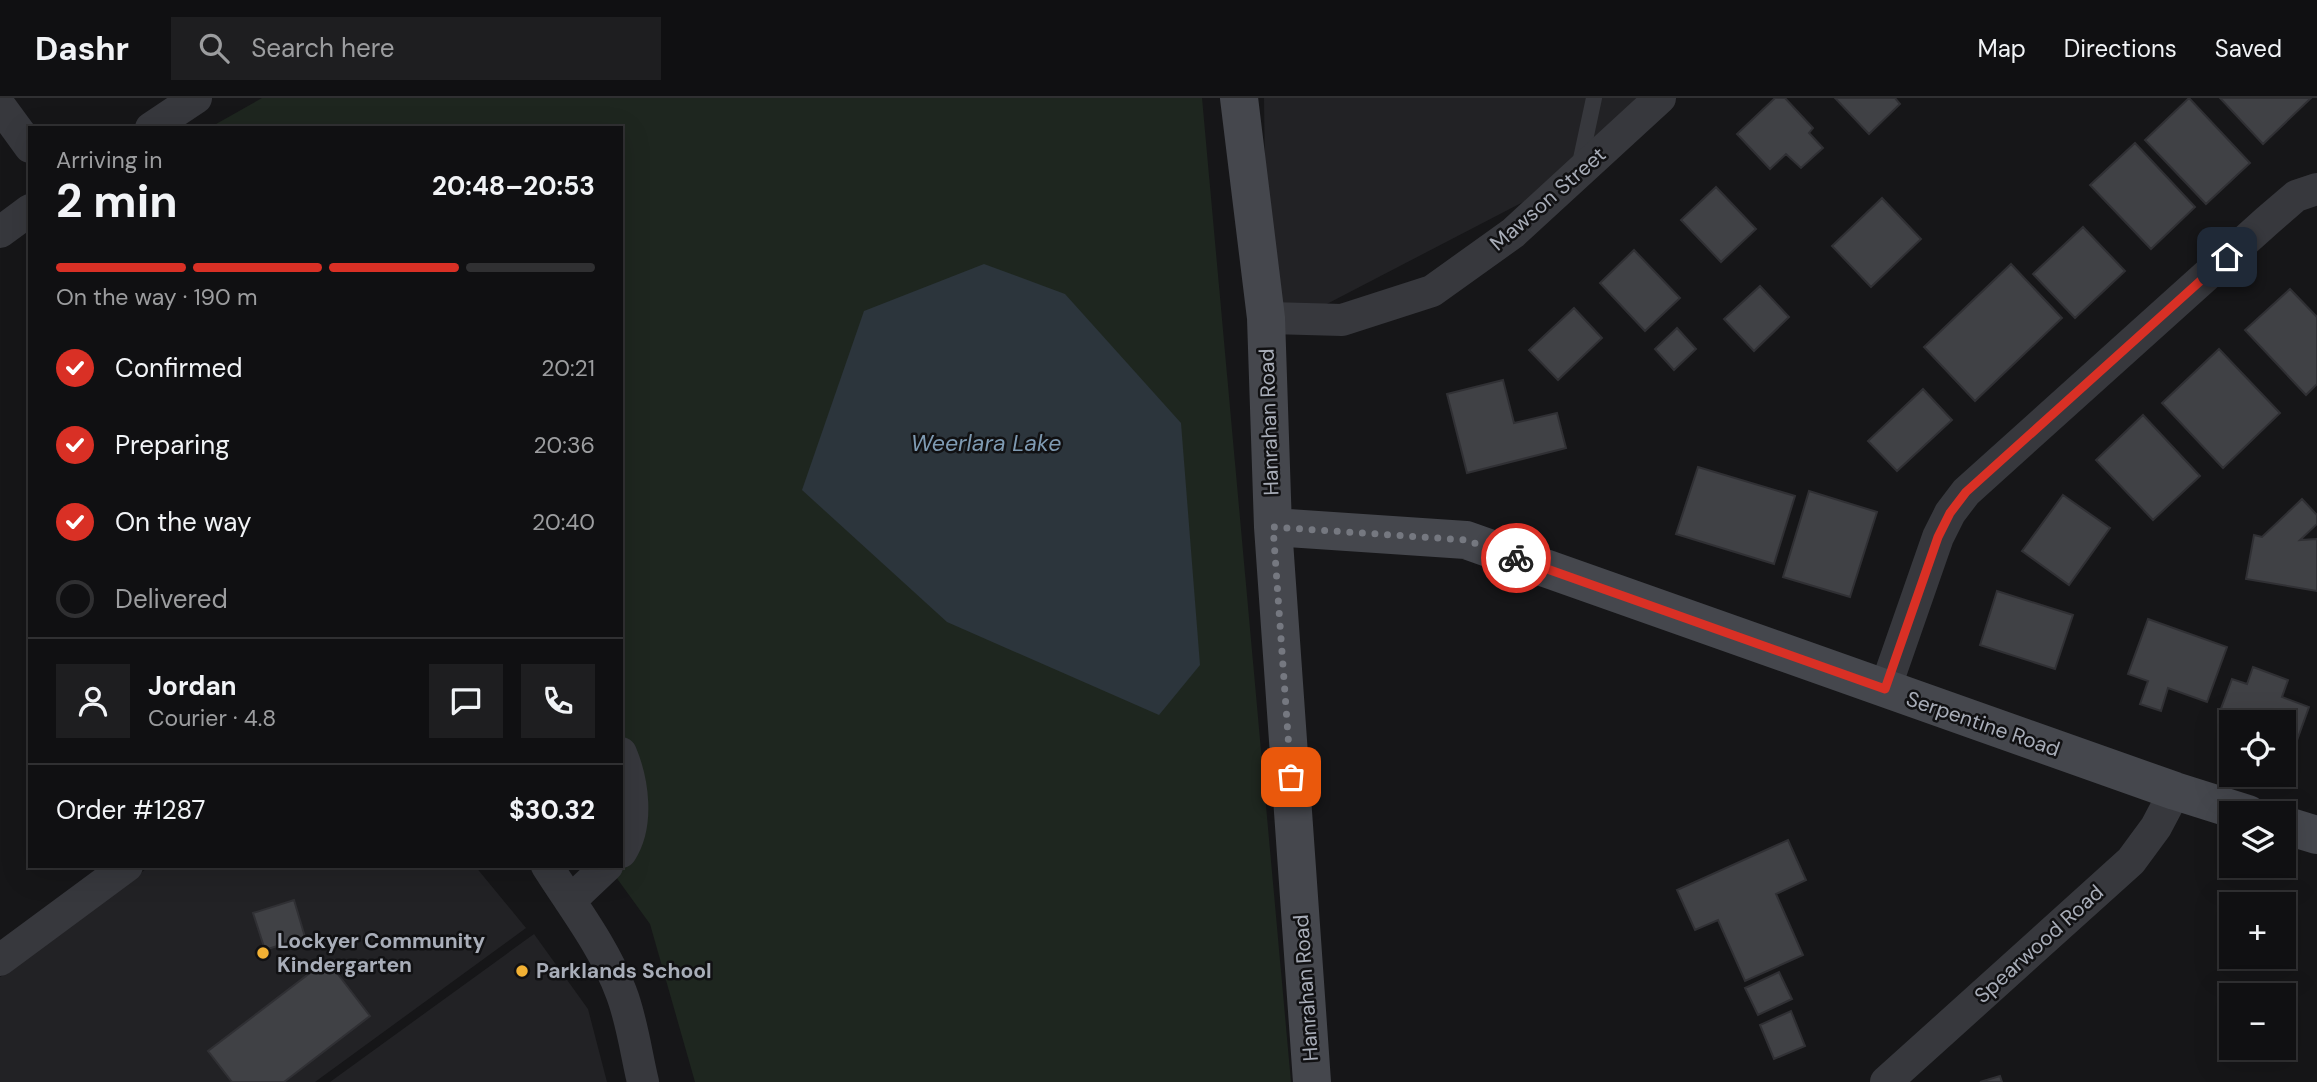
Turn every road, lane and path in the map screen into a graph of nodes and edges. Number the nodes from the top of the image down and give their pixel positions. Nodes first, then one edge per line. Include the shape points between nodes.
1 (196, 98) edge
2 (1239, 98) edge
3 (1594, 98) edge
4 (1660, 98) edge
5 (0, 106) edge
6 (154, 126) edge
7 (28, 144) edge
8 (1577, 174) junction
9 (2317, 188) edge
10 (28, 211) edge
11 (0, 232) edge
12 (1266, 318) junction
13 (1273, 527) junction
14 (1885, 689) junction
15 (623, 758) edge
16 (2175, 791) junction
17 (2219, 805) edge
18 (2296, 829) edge
19 (2317, 835) edge
20 (623, 847) edge
21 (124, 868) edge
22 (548, 868) edge
23 (605, 868) edge
24 (570, 901) junction
25 (0, 960) edge
26 (643, 1082) edge
27 (1312, 1082) edge
28 (1886, 1082) edge

1 - 6 street
2 - 12 street, Hanrahan Road
3 - 8 lane
4 - 8 street, Mawson Street
5 - 7 street
8 - 12 street, Mawson Street via 1513,233 1432,291 1342,320
9 - 14 street via 2296,196 2267,221 1966,492 1938,537
10 - 11 street
12 - 13 street, Hanrahan Road
13 - 14 street, Serpentine Road via 1466,540
13 - 27 street, Hanrahan Road
14 - 16 street, Serpentine Road
15 - 20 street via 632,801
16 - 17 street, Serpentine Road
16 - 28 street, Spearwood Road via 2131,861
18 - 19 street
21 - 25 street
22 - 24 street
23 - 24 street
24 - 26 street via 607,960 622,994

